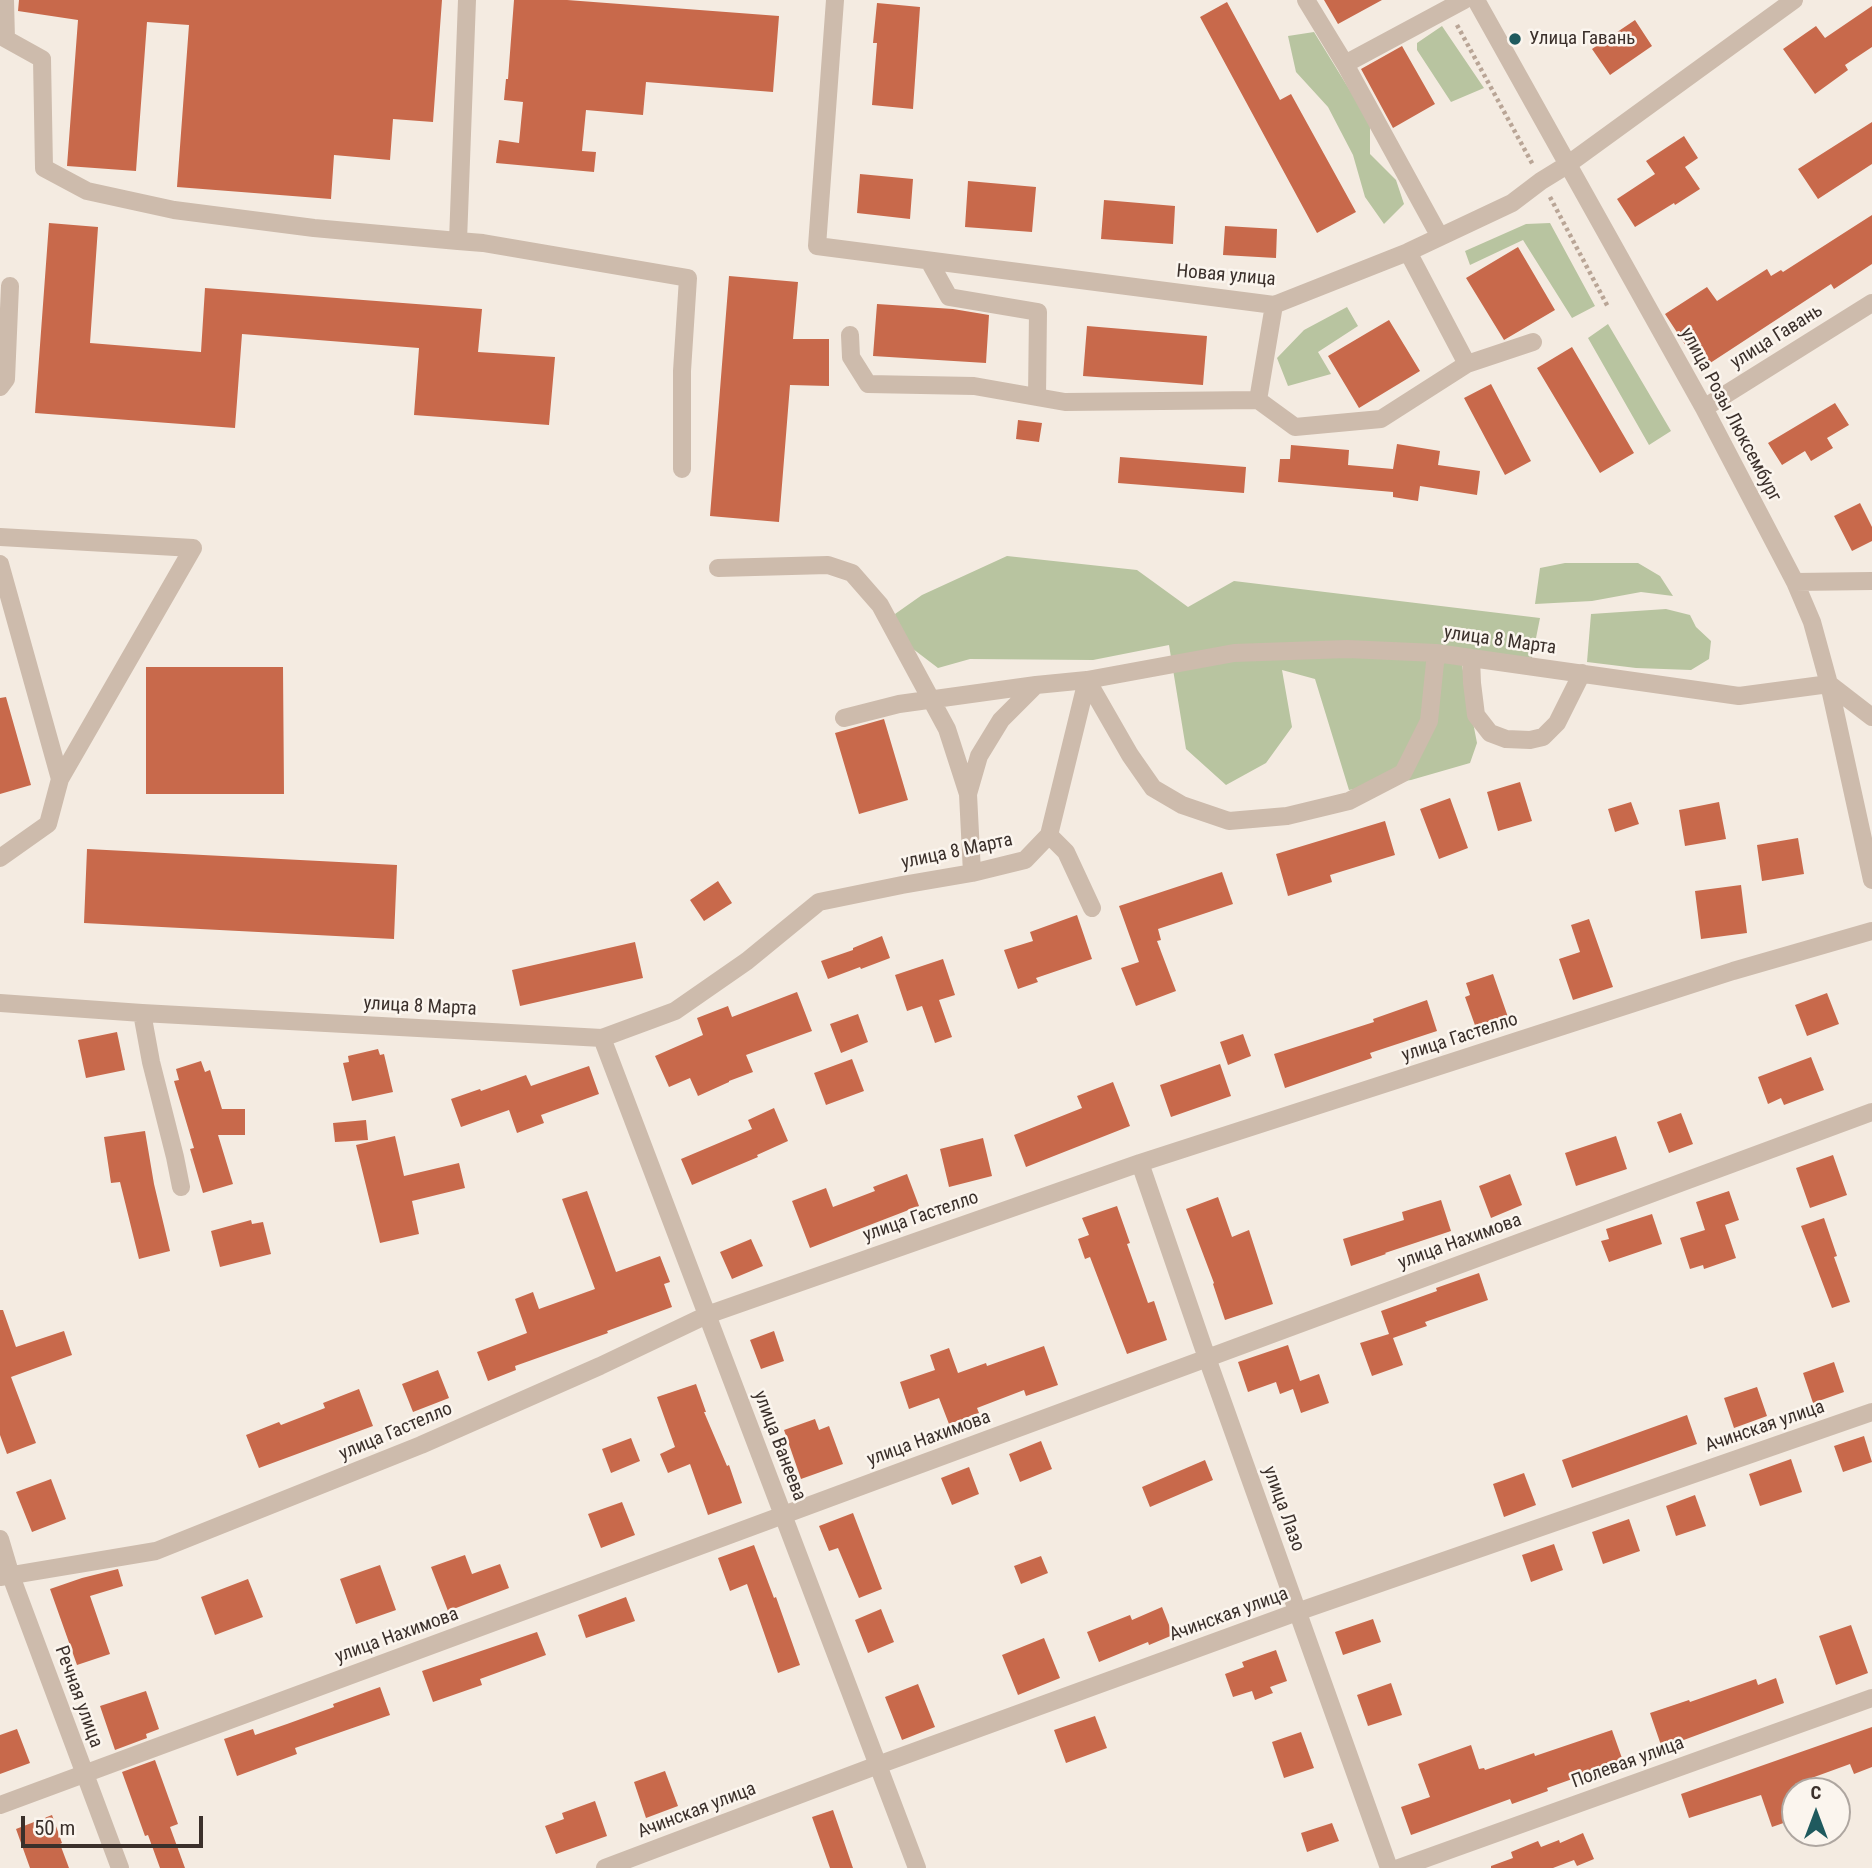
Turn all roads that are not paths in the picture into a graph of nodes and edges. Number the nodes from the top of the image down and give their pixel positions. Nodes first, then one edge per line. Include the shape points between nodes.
1 (5, 0) edge
2 (467, 0) edge
3 (835, 0) edge
4 (1306, 0) edge
5 (1464, 0) edge
6 (1476, 0) edge
7 (1794, 0) edge
8 (1345, 64) junction
9 (1567, 165) junction
10 (1440, 237) junction
11 (458, 241) junction
12 (1408, 252) junction
13 (929, 261) junction
14 (10, 286) dead end
15 (1872, 303) edge
16 (1274, 305) junction
17 (850, 335) dead end
18 (1533, 342) dead end
19 (1467, 364) junction
20 (0, 387) edge
21 (1037, 397) junction
22 (1258, 400) junction
23 (1704, 408) junction
24 (682, 469) dead end
25 (0, 537) edge
26 (0, 564) edge
27 (718, 568) dead end
28 (1872, 581) edge
29 (1795, 582) junction
30 (1436, 653) junction
31 (1471, 658) junction
32 (1582, 673) junction
33 (1087, 680) junction
34 (1829, 684) junction
35 (1036, 685) junction
36 (931, 699) junction
37 (1872, 717) edge
38 (844, 718) dead end
39 (60, 779) junction
40 (968, 794) junction
41 (1049, 835) junction
42 (0, 858) edge
43 (972, 873) junction
44 (1872, 880) edge
45 (1092, 908) dead end
46 (1872, 931) edge
47 (0, 1003) edge
48 (142, 1013) junction
49 (602, 1038) junction
50 (1872, 1112) edge
51 (1140, 1163) junction
52 (180, 1187) dead end
53 (707, 1315) junction
54 (1207, 1358) junction
55 (1872, 1412) edge
56 (783, 1515) junction
57 (0, 1539) edge
58 (5, 1576) edge
59 (1297, 1612) junction
60 (1872, 1698) edge
61 (878, 1765) junction
62 (85, 1774) junction
63 (0, 1805) edge
64 (120, 1868) edge
65 (605, 1868) edge
66 (917, 1868) edge
67 (1390, 1868) edge
68 (1399, 1868) edge

1 - 11 street via 6,39 42,59 44,168 87,191 174,211
2 - 11 street
3 - 13 street, Новая улица via 817,246
4 - 8 street
5 - 8 street
6 - 9 street, улица Розы Люксембург
7 - 9 street, Новая улица
8 - 10 street
9 - 10 street, Новая улица via 1512,203
9 - 23 street, улица Розы Люксембург
10 - 12 street, Новая улица
11 - 24 street via 688,278
12 - 16 street, Новая улица
12 - 19 street
13 - 16 street, Новая улица
13 - 21 street via 949,297 1038,312
14 - 20 street via 6,379
15 - 23 street, улица Гавань
16 - 22 street
17 - 21 street via 851,356 868,384 974,386
18 - 19 street
19 - 22 street via 1381,419 1295,426
21 - 22 street via 1065,402
23 - 29 street, улица Розы Люксембург
25 - 39 street via 192,548
26 - 39 street
27 - 36 street via 828,565 852,573 880,605
28 - 29 street
29 - 34 street, улица Розы Люксембург
30 - 31 street, улица 8 Марта
30 - 33 street, улица 8 Марта via 1347,649 1234,653
30 - 33 street via 1429,721 1403,772 1349,801 1287,816 1229,821 1182,805 1153,788
31 - 32 street, улица 8 Марта
31 - 32 street via 1476,715 1490,733 1507,739 1543,737 1557,723
32 - 34 street, улица 8 Марта via 1739,696
33 - 35 street, улица 8 Марта
33 - 41 street
34 - 37 street
34 - 44 street, улица Розы Люксембург
35 - 36 street, улица 8 Марта
35 - 40 street via 1001,720 979,756
36 - 38 street, улица 8 Марта
36 - 40 street via 947,729
39 - 42 street via 48,824
40 - 43 street
41 - 43 street, улица 8 Марта via 1025,860
41 - 45 street via 1066,852
43 - 49 street, улица 8 Марта via 819,902 747,961 675,1011
46 - 51 street, улица Гастелло via 1733,971
47 - 48 street, улица 8 Марта
48 - 49 street, улица 8 Марта
48 - 52 street
49 - 53 street, улица Ванеева
50 - 54 street, улица Нахимова
51 - 53 street, улица Гастелло
51 - 54 street, улица Лазо
53 - 56 street, улица Ванеева
53 - 58 street, улица Гастелло via 421,1446 156,1551
54 - 56 street, улица Нахимова
54 - 59 street, улица Лазо
55 - 59 street, Ачинская улица
56 - 61 street, улица Ванеева
56 - 62 street, улица Нахимова
57 - 58 street, Речная улица
58 - 62 street, Речная улица
59 - 61 street, Ачинская улица
59 - 67 street, улица Лазо
60 - 68 street, Полевая улица
61 - 65 street, Ачинская улица
61 - 66 street, улица Ванеева
62 - 63 street, улица Нахимова
62 - 64 street, Речная улица

